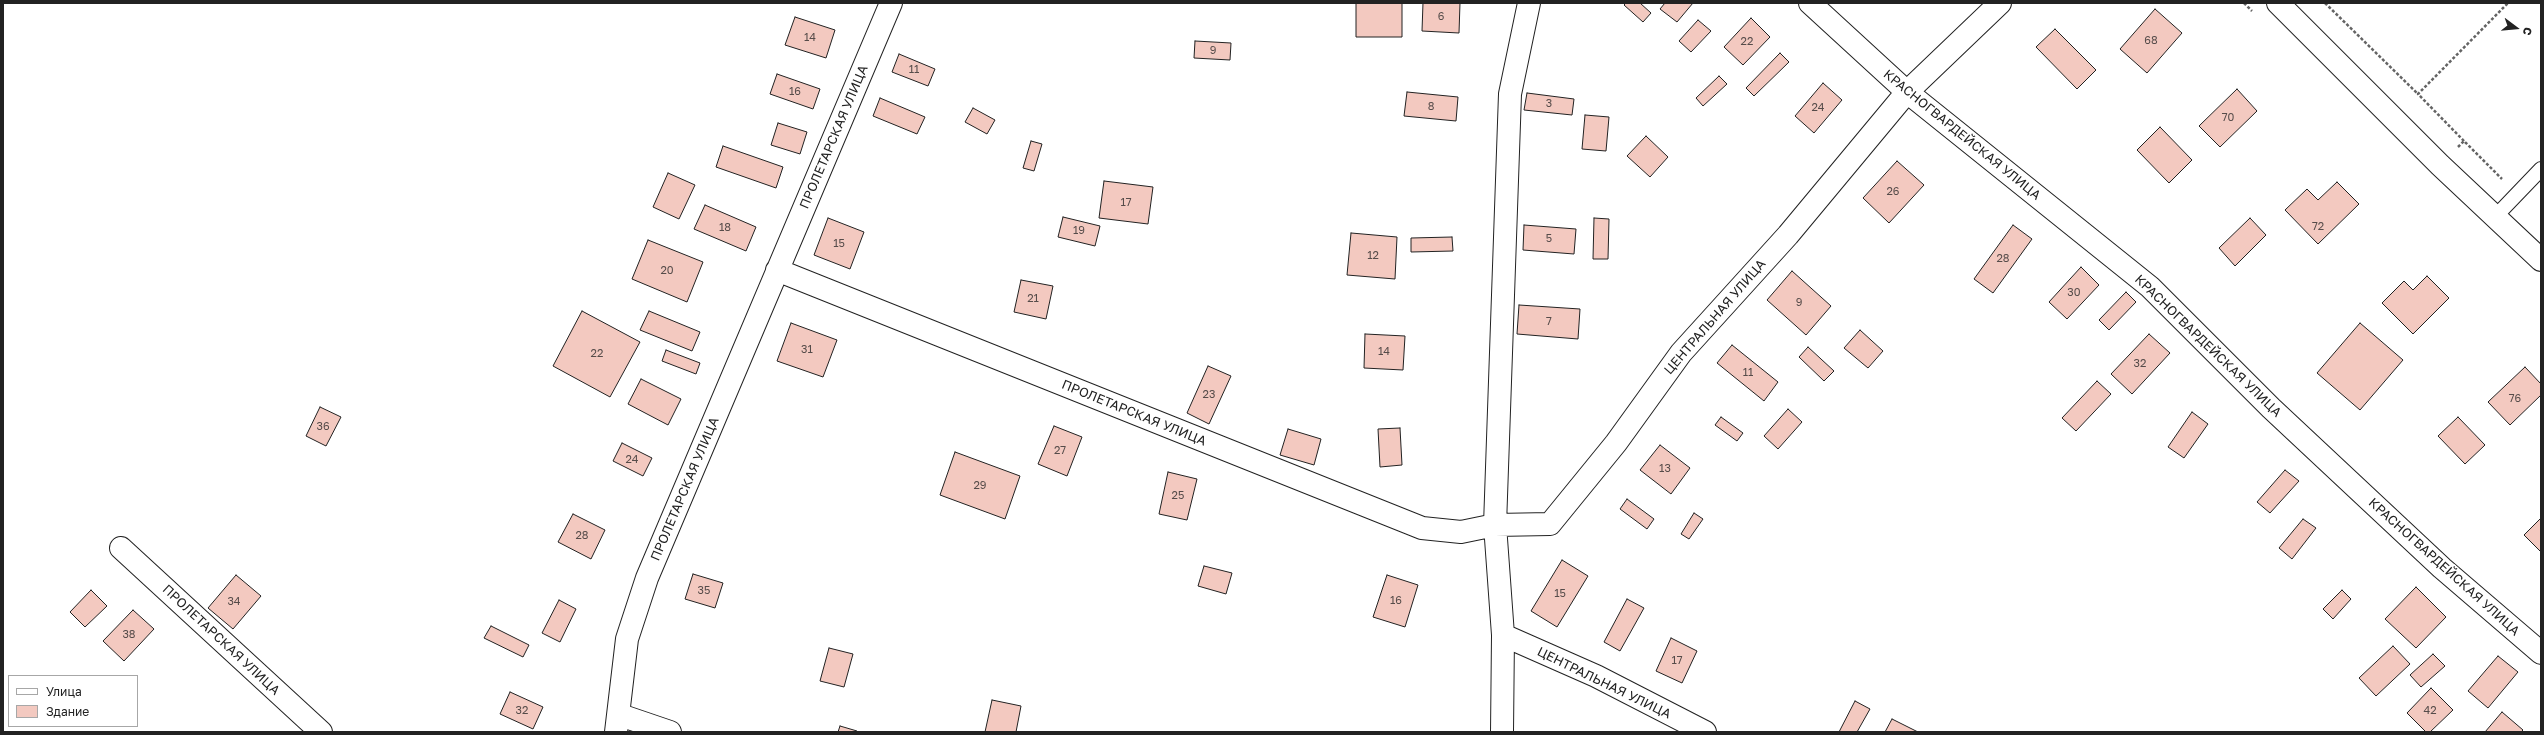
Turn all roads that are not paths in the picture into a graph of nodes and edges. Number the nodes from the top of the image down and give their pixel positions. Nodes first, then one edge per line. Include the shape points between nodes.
1 (891, 3) edge
2 (1529, 3) edge
3 (1810, 3) edge
4 (2000, 3) edge
5 (2278, 3) edge
6 (1906, 92) junction
7 (2541, 169) edge
8 (2495, 217) junction
9 (2541, 260) edge
10 (777, 270) junction
11 (1495, 525) junction
12 (121, 548) dead end
13 (1503, 635) junction
14 (2541, 653) edge
15 (618, 724) edge
16 (321, 732) edge
17 (670, 732) edge
18 (1502, 732) edge
19 (1705, 732) edge

1 - 10 street, ПРОЛЕТАРСКАЯ УЛИЦА
2 - 11 street via 1510,94
3 - 6 street, КРАСНОГВАРДЕЙСКАЯ УЛИЦА
4 - 6 street, ЦЕНТРАЛЬНАЯ УЛИЦА
5 - 8 street
6 - 11 street, ЦЕНТРАЛЬНАЯ УЛИЦА via 1788,235 1681,353 1616,443 1550,524
6 - 14 street, КРАСНОГВАРДЕЙСКАЯ УЛИЦА via 2150,287 2277,414 2442,568
7 - 8 lane
8 - 9 street
10 - 11 street, ПРОЛЕТАРСКАЯ УЛИЦА via 1422,528 1461,532
10 - 15 street, ПРОЛЕТАРСКАЯ УЛИЦА via 648,578 627,639
11 - 13 street
12 - 16 street, ПРОЛЕТАРСКАЯ УЛИЦА
13 - 18 street
13 - 19 street, ЦЕНТРАЛЬНАЯ УЛИЦА via 1596,676
15 - 17 street, ПРОЛЕТАРСКАЯ УЛИЦА

